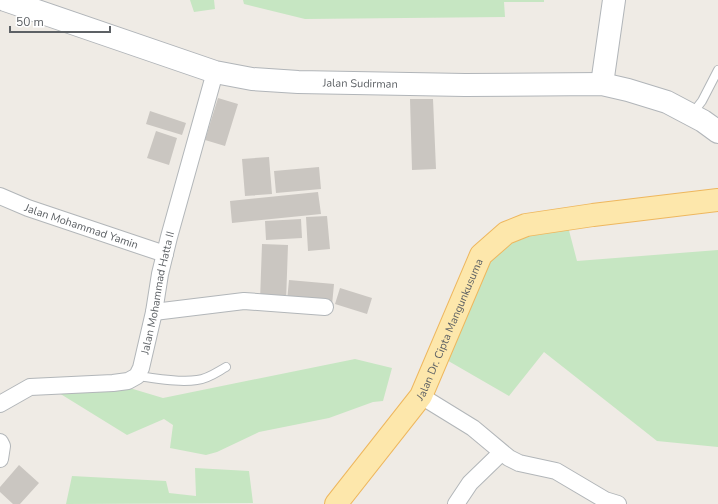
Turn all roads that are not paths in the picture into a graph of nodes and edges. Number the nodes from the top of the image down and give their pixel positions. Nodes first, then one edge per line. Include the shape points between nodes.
1 (5, 0) edge
2 (614, 0) edge
3 (718, 70) edge
4 (215, 72) junction
5 (602, 84) junction
6 (692, 115) junction
7 (718, 132) edge
8 (0, 196) edge
9 (718, 200) edge
10 (165, 254) junction
11 (325, 307) dead end
12 (154, 312) junction
13 (226, 367) dead end
14 (137, 376) junction
15 (421, 396) junction
16 (0, 404) edge
17 (0, 442) edge
18 (501, 453) junction
19 (0, 459) edge
20 (336, 504) edge
21 (456, 504) edge
22 (618, 504) edge

1 - 4 street, Jalan Sudirman
2 - 5 street
3 - 6 lane
4 - 5 street, Jalan Sudirman via 252,79 298,82
4 - 10 street, Jalan Mohammad Hatta II
5 - 6 street, Jalan Sudirman via 667,102
6 - 7 street, Jalan Sudirman
8 - 10 street, Jalan Mohammad Yamin via 35,211
9 - 15 main road, Jalan Dr. Cipta Mangunkusuma via 526,225 506,233 481,255
10 - 12 street, Jalan Mohammad Hatta II
11 - 12 street via 244,301
12 - 14 street, Jalan Mohammad Hatta II
13 - 14 lane via 198,380
14 - 16 street via 128,381 113,383 30,387
15 - 18 street via 473,428
15 - 20 main road, Jalan Dr. Cipta Mangunkusuma
17 - 19 street
18 - 21 street via 470,483
18 - 22 street via 519,463 556,471 605,500

